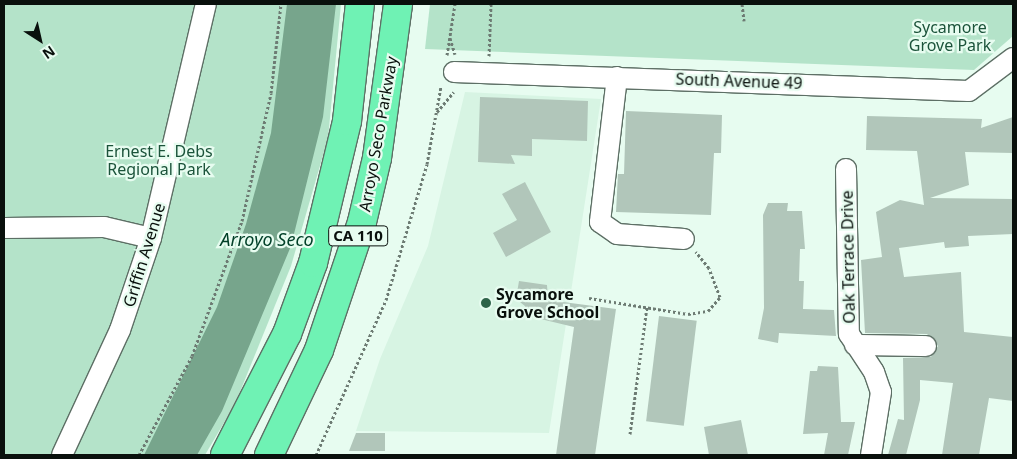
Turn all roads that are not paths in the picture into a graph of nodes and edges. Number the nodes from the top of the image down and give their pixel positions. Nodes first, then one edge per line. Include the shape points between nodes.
1 (206, 4) edge
2 (360, 4) edge
3 (398, 4) edge
4 (1013, 58) edge
5 (449, 71) road end
6 (617, 77) junction
7 (846, 168) dead end
8 (4, 228) edge
9 (151, 238) junction
10 (684, 238) road end
11 (855, 345) junction
12 (926, 346) dead end
13 (62, 455) edge
14 (225, 455) edge
15 (269, 455) edge
16 (871, 455) edge

1 - 9 street, Griffin Avenue
2 - 14 highway, Arroyo Seco Parkway / CA 110 via 347,121 313,264 287,334
3 - 15 highway, Arroyo Seco Parkway / CA 110 via 377,158 359,232 319,350
4 - 6 street, South Avenue 49 via 969,91
5 - 6 street, South Avenue 49
6 - 10 street via 600,222 617,234
7 - 11 street, Oak Terrace Drive via 845,297 849,334
8 - 9 street via 104,227
9 - 13 street, Griffin Avenue via 120,330
11 - 12 street
11 - 16 street, Oak Terrace Drive via 874,372 881,392

